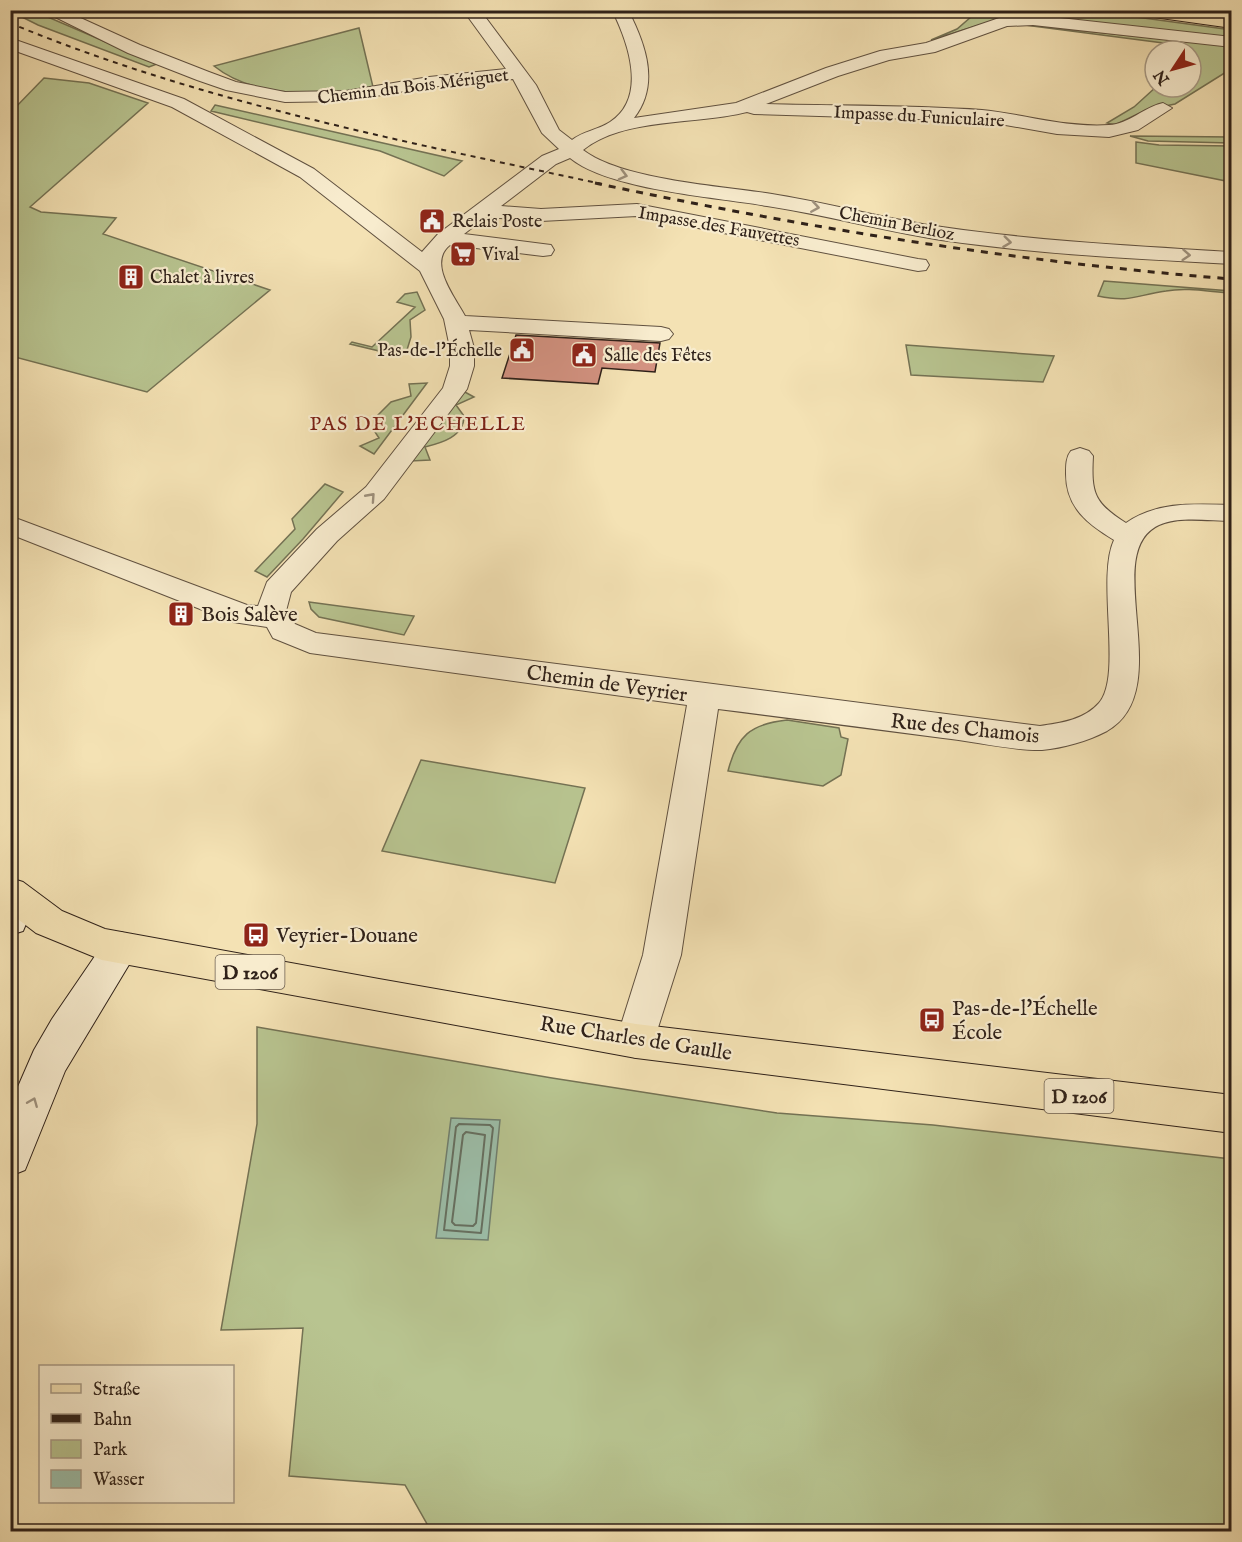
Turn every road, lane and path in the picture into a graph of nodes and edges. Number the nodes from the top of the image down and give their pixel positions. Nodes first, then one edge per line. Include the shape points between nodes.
1 (49, 10) edge
2 (471, 10) edge
3 (620, 10) edge
4 (1138, 10) edge
5 (1220, 10) edge
6 (1232, 12) edge
7 (1232, 23) edge
8 (1232, 42) edge
9 (10, 43) edge
10 (519, 73) junction
11 (740, 108) junction
12 (1163, 108) dead end
13 (617, 126) junction
14 (571, 150) junction
15 (481, 212) junction
16 (446, 238) junction
17 (543, 250) dead end
18 (1232, 258) edge
19 (918, 265) dead end
20 (429, 268) junction
21 (457, 330) junction
22 (661, 334) dead end
23 (1080, 456) dead end
24 (1232, 513) edge
25 (10, 524) edge
26 (1128, 536) junction
27 (273, 618) junction
28 (704, 696) junction
29 (13, 904) edge
30 (121, 948) junction
31 (636, 1041) junction
32 (1232, 1114) edge
33 (10, 1156) edge

1 - 10 street, Chemin du Bois Mériguet via 203,76 285,97 346,96
2 - 10 street
3 - 13 street via 631,31 640,77 635,103
4 - 7 main road
5 - 6 main road
8 - 11 street via 1022,20 998,23 929,48 832,72
9 - 20 street via 178,103 307,173
10 - 14 street, Chemin du Bois Mériguet via 551,133
11 - 12 street, Impasse du Funiculaire via 983,116 1057,128 1109,131 1131,126
11 - 13 street
13 - 14 street via 585,139
14 - 15 street via 549,160
14 -> 18 street, Chemin Berlioz via 604,169 651,181 826,209 939,234 1046,247
15 - 16 street
15 - 19 street, Impasse des Fauvettes via 637,210
16 - 17 street
16 - 20 street via 432,250
20 - 21 street
21 - 22 street via 480,322
21 - 27 street via 463,361 451,396 375,493 327,535 277,589 271,604
23 - 26 street via 1083,502 1095,516
24 - 26 street via 1174,513 1149,520
25 - 27 street via 243,615
26 - 28 street, Rue des Chamois via 1121,554 1122,690 1109,713 1079,730 1040,738
27 - 28 street, Chemin de Veyrier via 284,632 310,643
28 - 31 street, Chemin de Veyrier via 662,956
29 - 30 main road, Rue Charles de Gaulle / D 1206 via 83,938
30 - 31 main road, Rue Charles de Gaulle / D 1206
33 -> 30 street via 48,1063
31 - 32 main road, Rue Charles de Gaulle / D 1206

